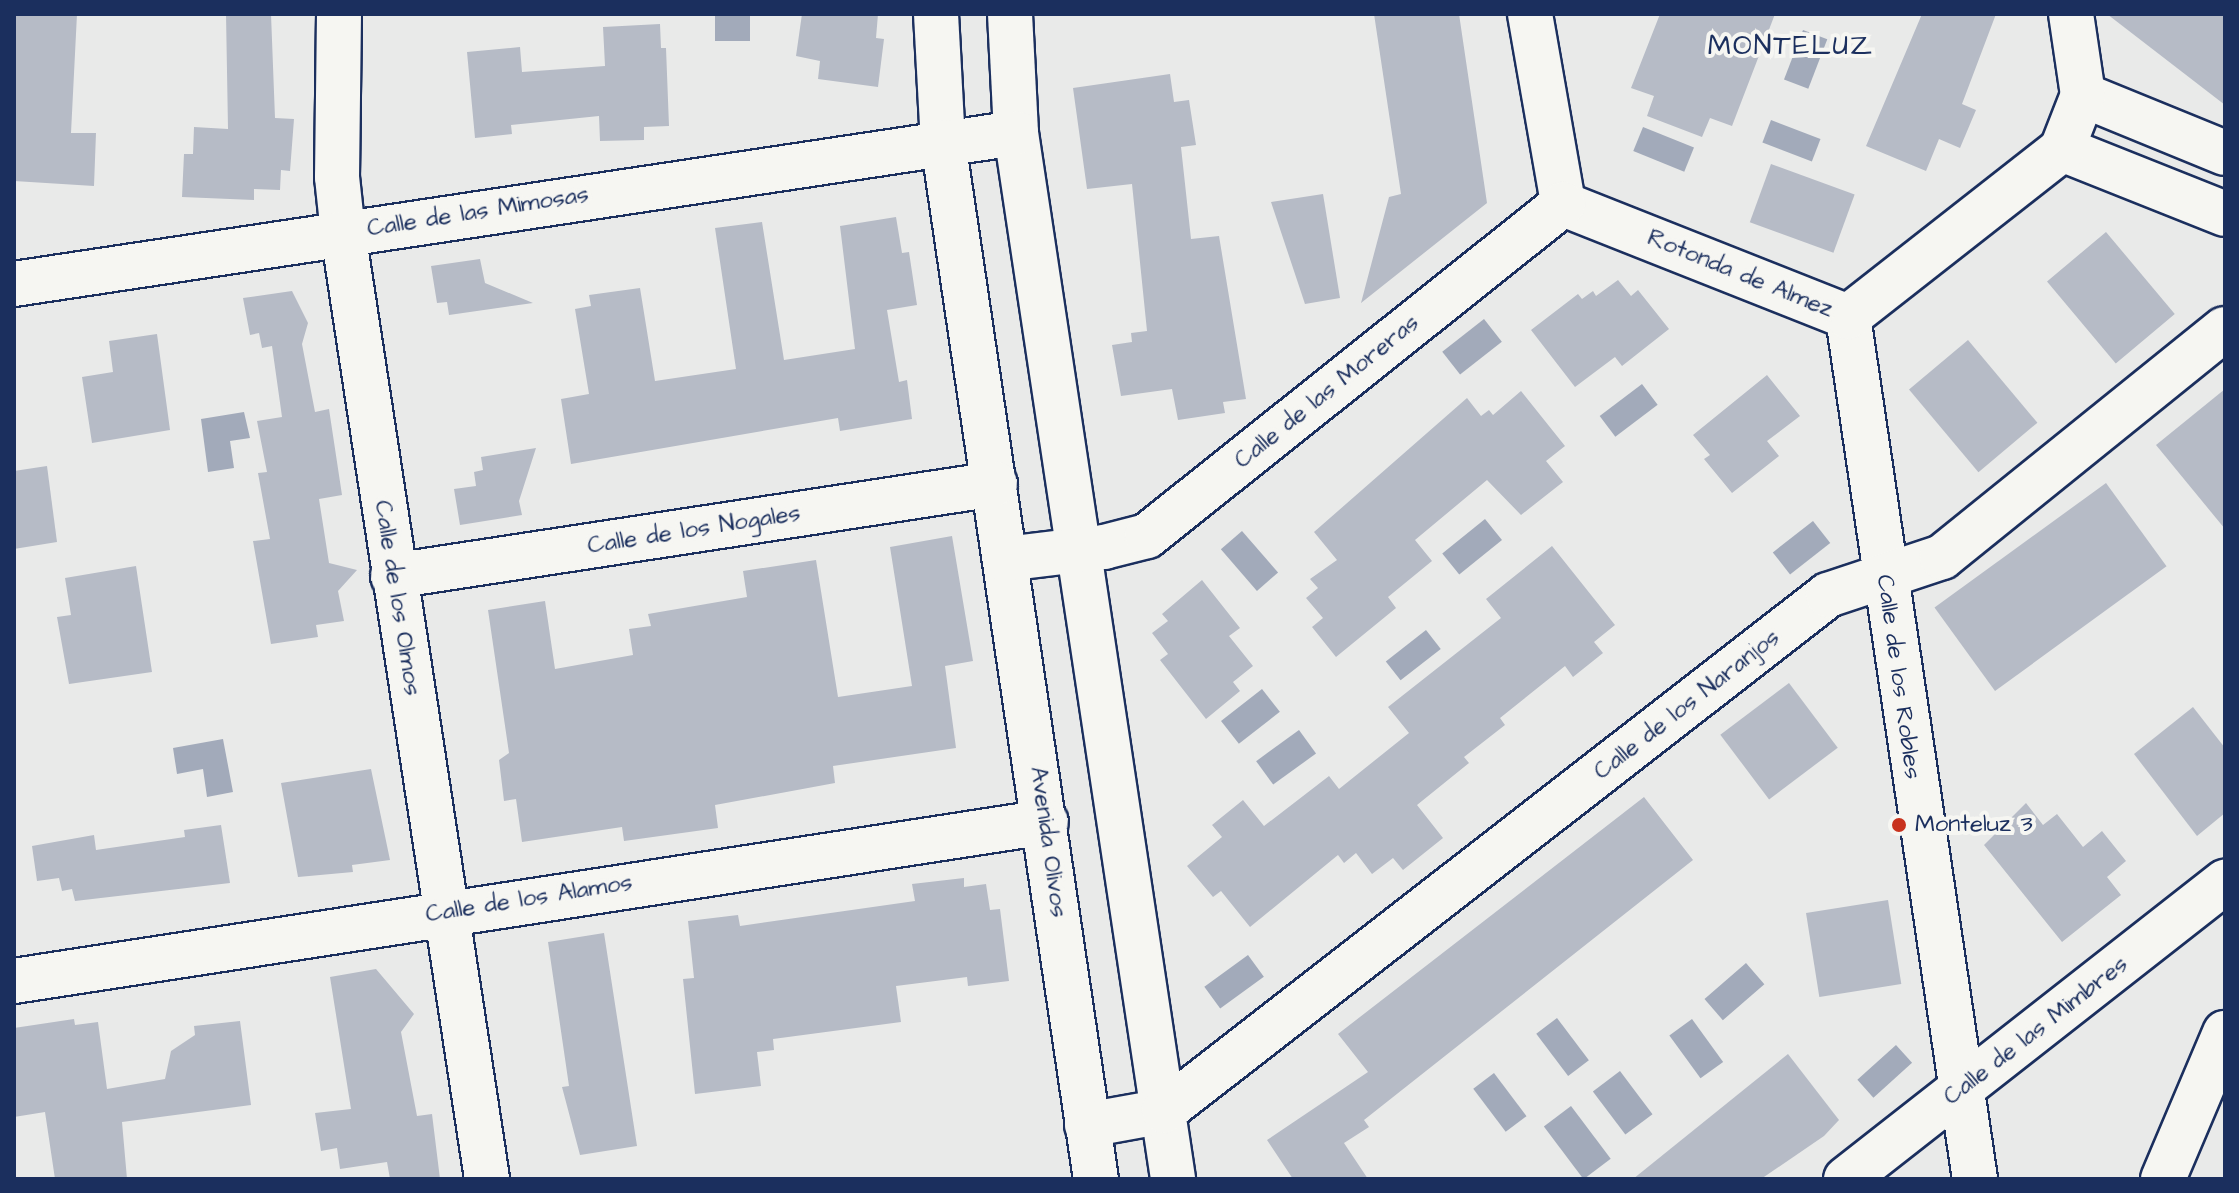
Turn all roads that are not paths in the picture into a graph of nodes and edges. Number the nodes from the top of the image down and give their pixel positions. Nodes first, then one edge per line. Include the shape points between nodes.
1 (339, 14) edge
2 (936, 14) edge
3 (1010, 14) edge
4 (1530, 14) edge
5 (2071, 14) edge
6 (2083, 95) junction
7 (1016, 133) junction
8 (943, 142) junction
9 (2062, 149) junction
10 (2225, 153) edge
11 (1563, 204) junction
12 (2225, 214) edge
13 (343, 233) junction
14 (14, 284) edge
15 (1848, 317) junction
16 (2225, 329) edge
17 (995, 484) junction
18 (1077, 551) junction
19 (1005, 559) junction
20 (1883, 575) junction
21 (393, 576) junction
22 (1046, 822) junction
23 (2225, 882) edge
24 (448, 911) junction
25 (14, 981) edge
26 (2225, 1033) edge
27 (1963, 1088) junction
28 (1164, 1111) junction
29 (1087, 1125) junction
30 (487, 1179) edge
31 (1096, 1179) edge
32 (1173, 1179) edge
33 (1846, 1179) edge
34 (1975, 1179) edge
35 (2163, 1179) edge

1 - 13 street, Calle de los Olmos via 337,177
2 - 8 street, Avenida Olivos
3 - 7 street
4 - 11 street
5 - 6 street
6 - 9 street
6 - 10 street
7 - 8 street
7 - 18 street
8 - 13 street, Calle de las Mimosas
8 - 17 street, Avenida Olivos
9 - 12 street
9 - 15 street, Rotonda de Almez
11 - 15 street, Rotonda de Almez
11 - 18 street, Calle de las Moreras via 1147,536
13 - 14 street, Calle de las Mimosas
13 - 21 street, Calle de los Olmos
15 - 20 street, Calle de los Robles
16 - 20 street, Calle de los Naranjos via 1942,557
17 - 19 street, Avenida Olivos
17 - 21 street, Calle de los Nogales
18 - 19 street
18 - 28 street
19 - 22 street, Avenida Olivos
20 - 27 street, Calle de los Robles
20 - 28 street, Calle de los Naranjos via 1828,595
21 - 24 street, Calle de los Olmos
22 - 24 street, Calle de los Alamos
22 - 29 street, Avenida Olivos
23 - 27 street, Calle de las Mimbres
24 - 25 street, Calle de los Alamos
24 - 30 street, Calle de los Olmos
26 - 35 street
27 - 33 street, Calle de las Mimbres
27 - 34 street, Calle de los Robles
28 - 29 street
28 - 32 street
29 - 31 street, Avenida Olivos

